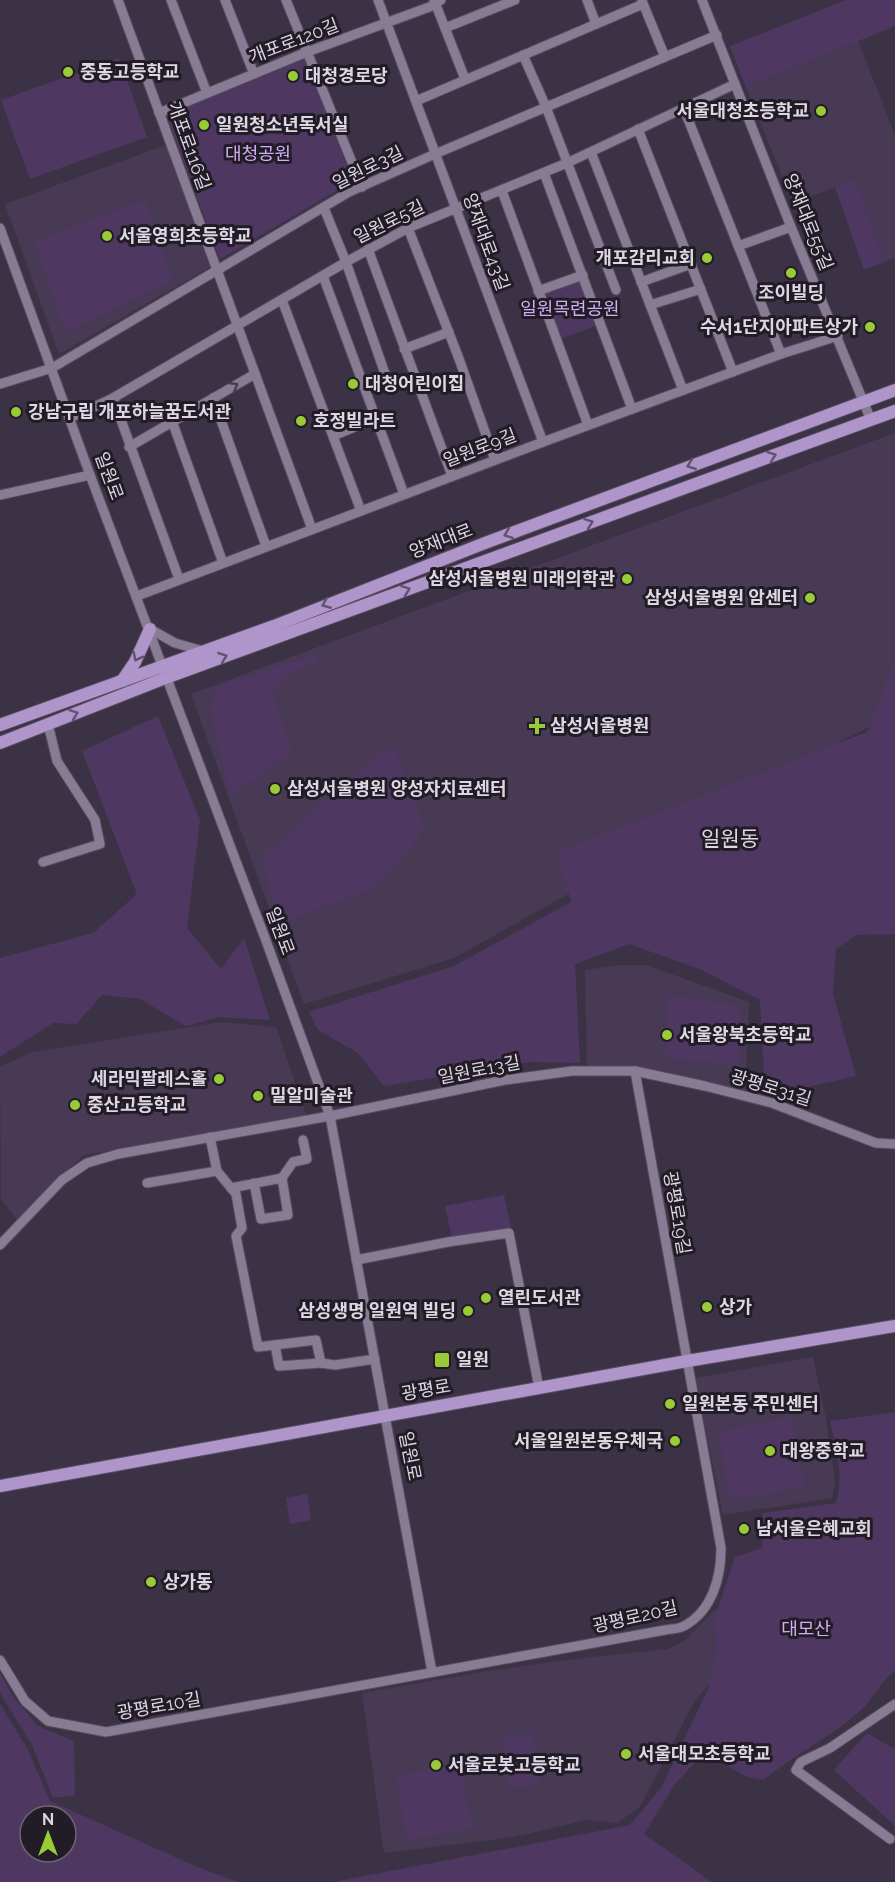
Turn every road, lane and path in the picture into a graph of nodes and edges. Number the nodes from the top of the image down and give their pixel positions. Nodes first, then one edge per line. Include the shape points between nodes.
1 (118, 0) edge
2 (171, 0) edge
3 (225, 0) edge
4 (286, 0) edge
5 (378, 0) edge
6 (515, 0) edge
7 (587, 0) edge
8 (702, 0) edge
9 (437, 1) edge
10 (642, 2) edge
11 (387, 23) junction
12 (596, 24) junction
13 (445, 28) junction
14 (717, 35) junction
15 (307, 52) junction
16 (523, 55) junction
17 (665, 57) junction
18 (254, 74) junction
19 (465, 79) junction
20 (735, 84) junction
21 (207, 93) junction
22 (416, 101) junction
23 (546, 107) junction
24 (684, 109) junction
25 (159, 113) junction
26 (638, 129) junction
27 (591, 152) junction
28 (435, 154) junction
29 (567, 164) junction
30 (544, 173) junction
31 (362, 187) junction
32 (502, 191) junction
33 (324, 207) junction
34 (456, 209) junction
35 (791, 227) junction
36 (0, 228) edge
37 (408, 228) junction
38 (738, 246) junction
39 (368, 249) junction
40 (346, 262) junction
41 (691, 264) junction
42 (217, 269) junction
43 (583, 275) junction
44 (323, 276) junction
45 (641, 282) junction
46 (701, 289) junction
47 (616, 290) dead end
48 (538, 291) junction
49 (282, 300) junction
50 (650, 304) junction
51 (238, 327) junction
52 (448, 332) junction
53 (838, 336) junction
54 (405, 349) junction
55 (781, 354) junction
56 (52, 368) junction
57 (733, 372) junction
58 (255, 374) junction
59 (0, 384) edge
60 (389, 385) dead end
61 (682, 390) junction
62 (895, 390) edge
63 (113, 398) junction
64 (213, 398) junction
65 (864, 402) junction
66 (632, 409) junction
67 (895, 411) edge
68 (70, 418) junction
69 (376, 418) junction
70 (871, 420) junction
71 (172, 422) junction
72 (588, 425) junction
73 (333, 436) junction
74 (543, 442) junction
75 (129, 447) junction
76 (495, 460) junction
77 (90, 475) junction
78 (452, 476) junction
79 (404, 494) junction
80 (0, 495) edge
81 (361, 511) junction
82 (312, 529) junction
83 (267, 546) junction
84 (223, 563) junction
85 (179, 579) junction
86 (137, 596) junction
87 (150, 629) junction
88 (205, 651) junction
89 (166, 672) junction
90 (120, 682) junction
91 (48, 724) junction
92 (0, 725) edge
93 (0, 743) edge
94 (43, 862) dead end
95 (635, 1071) junction
96 (330, 1116) junction
97 (210, 1137) junction
98 (303, 1140) dead end
99 (895, 1144) edge
100 (217, 1171) junction
101 (282, 1178) junction
102 (147, 1182) dead end
103 (254, 1183) junction
104 (231, 1188) junction
105 (0, 1245) edge
106 (356, 1260) junction
107 (895, 1326) edge
108 (275, 1345) junction
109 (375, 1359) junction
110 (687, 1361) junction
111 (321, 1363) junction
112 (539, 1388) junction
113 (386, 1416) junction
114 (0, 1486) edge
115 (0, 1660) edge
116 (432, 1672) junction
117 (354, 1687) joint
118 (895, 1704) edge
119 (890, 1839) dead end

1 - 25 street, 개포로116길
2 - 21 street
3 - 18 street
4 - 15 street
5 - 11 street, 양재대로43길
6 - 13 street
7 - 12 street
8 - 14 street, 양재대로55길
9 - 11 street, 개포로120길
9 - 13 street
10 - 12 street
10 - 17 street
11 - 15 street, 개포로120길
11 - 22 street, 양재대로43길
12 - 16 street
13 - 19 street
14 - 17 street, 일원로3길
14 - 20 street, 양재대로55길
15 - 18 street, 개포로120길
15 - 31 street
16 - 19 street
16 - 23 street
17 - 23 street, 일원로3길
18 - 21 street, 개포로120길
19 - 22 street
20 - 24 street, 일원로5길
20 - 35 street, 양재대로55길
21 - 25 street, 개포로120길
22 - 28 street, 양재대로43길
23 - 28 street, 일원로3길
23 - 29 street
24 - 26 street, 일원로5길
24 - 38 street
25 - 42 street, 개포로116길
26 - 27 street, 일원로5길
26 - 41 street
27 - 29 street, 일원로5길
27 - 45 street
28 - 31 street, 일원로3길
28 - 34 street, 양재대로43길
29 - 30 street, 일원로5길
29 - 47 street
30 - 32 street, 일원로5길
30 - 43 street
31 - 33 street, 일원로3길
32 - 34 street, 일원로5길
32 - 48 street
33 - 40 street
33 - 42 street, 일원로3길
34 - 37 street, 일원로5길
34 - 74 street, 양재대로43길
35 - 38 street
35 - 53 street, 양재대로55길
36 - 56 street, 일원로
37 - 39 street, 일원로5길
37 - 52 street
38 - 55 street
39 - 40 street, 일원로5길
39 - 54 street
40 - 44 street, 일원로5길
40 - 60 street
41 - 45 street
41 - 46 street
42 - 51 street, 개포로116길
42 - 56 street, 일원로3길
43 - 48 street
43 - 66 street
44 - 49 street, 일원로5길
44 - 69 street
45 - 50 street
46 - 50 street
46 - 57 street
48 - 72 street
49 - 51 street, 일원로5길
49 - 73 street
50 - 61 street
51 - 58 street, 개포로116길
51 - 63 street, 일원로5길
52 - 54 street
52 - 76 street
53 - 55 street, 일원로9길
53 - 65 street, 양재대로55길
54 - 78 street
55 - 57 street, 일원로9길
56 - 59 street, 일원로3길
56 - 68 street, 일원로
57 - 61 street, 일원로9길
64 -> 58 street
58 - 82 street, 개포로116길
61 - 66 street, 일원로9길
62 - 65 main road, 양재대로
63 - 68 street, 일원로5길
63 - 75 street
64 - 71 street
64 - 83 street
65 - 70 street, 양재대로55길
65 -> 88 main road, 양재대로
66 - 72 street, 일원로9길
67 - 70 main road, 양재대로
68 - 77 street, 일원로
69 - 73 street
69 - 79 street
89 -> 70 main road, 양재대로
71 - 75 street
71 - 84 street
72 - 74 street, 일원로9길
73 - 81 street
74 - 76 street, 일원로9길
75 - 85 street
76 - 78 street, 일원로9길
77 - 80 street
77 - 86 street, 일원로
78 - 79 street, 일원로9길
79 - 81 street, 일원로9길
81 - 82 street, 일원로9길
82 - 83 street, 일원로9길
83 - 84 street, 일원로9길
84 - 85 street, 일원로9길
85 - 86 street, 일원로9길
86 - 87 street, 일원로
87 - 88 street via 175,643
87 - 89 street, 일원로
87 -> 90 main road via 135,662
88 - 89 main road, 양재대로
89 - 90 main road, 양재대로
91 -> 89 main road, 양재대로
89 - 96 street, 일원로
90 - 92 main road, 양재대로
91 - 93 main road, 양재대로
91 - 94 street via 57,760 95,820 100,844
95 - 96 street, 일원로13길 via 572,1071 505,1080
95 - 99 street, 광평로31길 via 772,1103 876,1143
95 - 110 street, 광평로19길
96 - 97 street, 일원로13길
96 - 106 street, 일원로
97 - 100 street
97 - 105 street, 일원로13길 via 87,1163 62,1180
98 - 101 street via 307,1160 293,1162
100 - 102 street
100 - 104 street
101 - 103 street
101 - 103 street via 288,1215 261,1219
103 - 104 street
104 - 108 street via 236,1194 242,1228 236,1236 258,1347
106 - 109 street, 일원로
106 - 112 street via 509,1233
107 - 110 main road, 광평로
108 - 111 street via 279,1366
108 - 111 street via 316,1340
109 - 111 street via 335,1365
109 - 113 street, 일원로
110 - 112 main road, 광평로
110 - 116 street, 광평로20길 via 721,1548 718,1580 705,1607 683,1626
112 - 113 main road, 광평로
113 - 114 main road, 광평로
113 - 116 street, 일원로
115 - 117 street, 광평로10길 via 26,1701 48,1721 106,1732
116 - 117 street, 광평로20길
118 - 119 street via 830,1748 801,1762 796,1770

